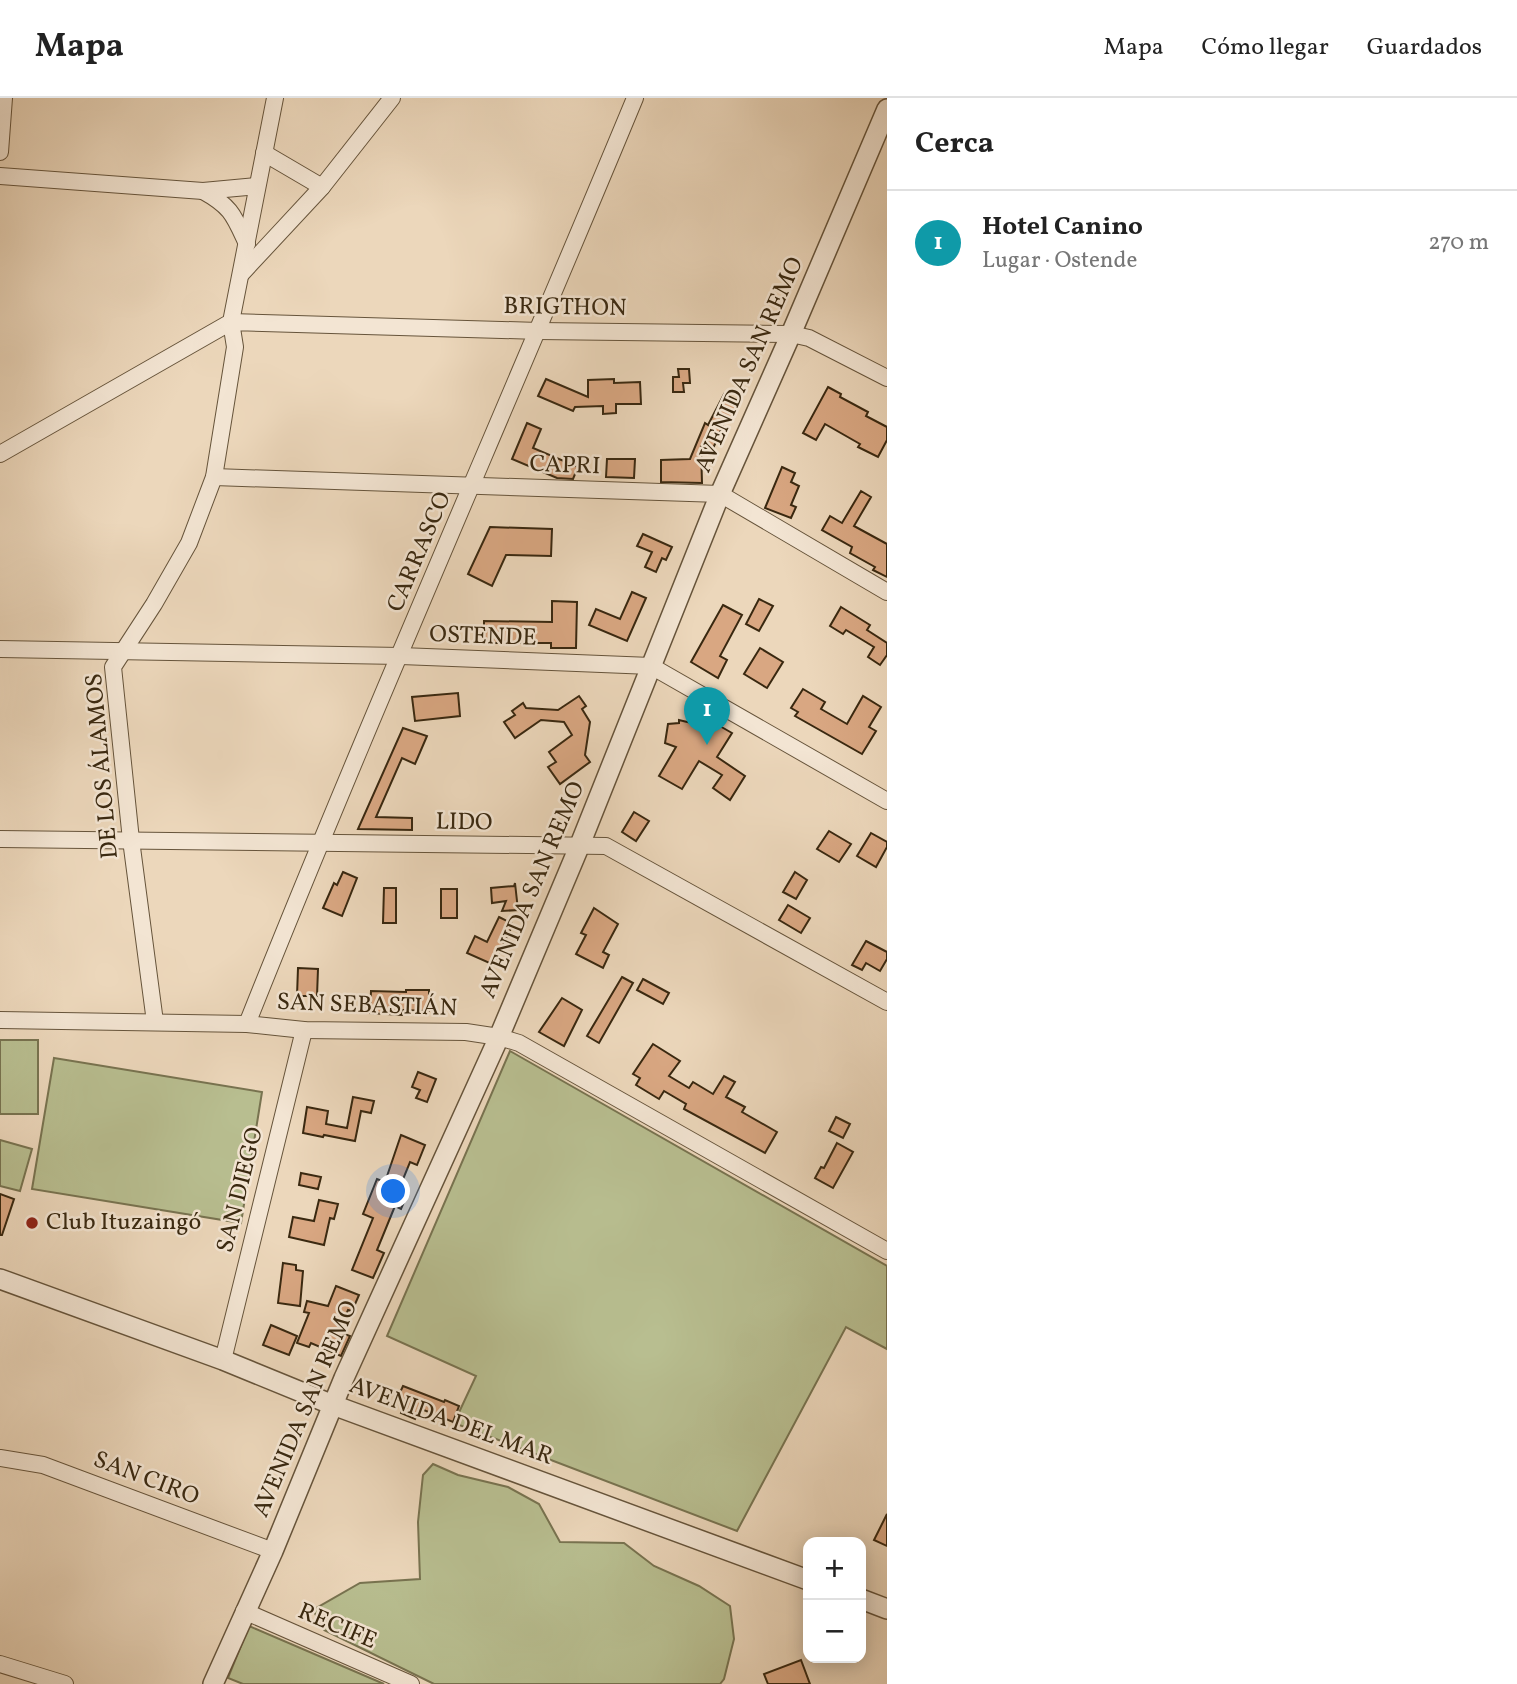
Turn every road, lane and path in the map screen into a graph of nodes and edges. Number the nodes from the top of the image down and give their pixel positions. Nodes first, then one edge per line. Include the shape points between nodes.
1 (4, 98) edge
2 (275, 98) edge
3 (392, 98) edge
4 (635, 98) edge
5 (887, 109) edge
6 (0, 152) edge
7 (264, 153) junction
8 (0, 176) edge
9 (257, 186) junction
10 (322, 187) junction
11 (203, 191) junction
12 (247, 245) junction
13 (241, 275) junction
14 (231, 321) junction
15 (539, 331) junction
16 (792, 334) junction
17 (887, 378) edge
18 (0, 454) edge
19 (214, 477) junction
20 (472, 486) junction
21 (720, 494) junction
22 (887, 592) edge
23 (0, 649) edge
24 (121, 651) junction
25 (401, 656) junction
26 (651, 666) junction
27 (887, 801) edge
28 (0, 839) edge
29 (131, 840) junction
30 (319, 844) junction
31 (579, 847) junction
32 (887, 1002) edge
33 (0, 1020) edge
34 (155, 1023) junction
35 (247, 1024) junction
36 (304, 1030) junction
37 (499, 1037) junction
38 (887, 1251) edge
39 (0, 1279) edge
40 (223, 1360) junction
41 (333, 1405) junction
42 (0, 1458) edge
43 (273, 1551) junction
44 (803, 1578) edge
45 (864, 1600) edge
46 (887, 1609) edge
47 (244, 1611) junction
48 (0, 1664) edge
49 (65, 1684) edge
50 (213, 1684) edge
51 (411, 1684) edge

1 - 6 street
2 - 7 street, DE LOS ÁLAMOS
3 - 10 street
4 - 15 street, CARRASCO
5 - 16 street, AVENIDA SAN REMO
7 - 9 street, DE LOS ÁLAMOS
7 - 10 street
8 - 11 street
9 - 11 street
9 - 12 street, DE LOS ÁLAMOS
10 - 13 street
11 - 12 street via 223,202
12 - 13 street, DE LOS ÁLAMOS
13 - 14 street, DE LOS ÁLAMOS
14 - 15 street, BRIGTHON
14 - 18 street
14 - 19 street, DE LOS ÁLAMOS via 235,347
15 - 16 street, BRIGTHON
15 - 20 street, CARRASCO
16 - 17 street, BRIGTHON via 810,338
16 - 21 street, AVENIDA SAN REMO
19 - 20 street, CAPRI
19 - 24 street, DE LOS ÁLAMOS via 189,543
20 - 21 street, CAPRI
20 - 25 street, CARRASCO
21 - 22 street, CAPRI
21 - 26 street, AVENIDA SAN REMO
23 - 24 street, OSTENDE
24 - 25 street, OSTENDE
24 - 29 street, DE LOS ÁLAMOS via 113,667
25 - 26 street, OSTENDE
25 - 30 street, CARRASCO
26 - 27 street, OSTENDE
26 - 31 street, AVENIDA SAN REMO
28 - 29 street, LIDO
29 - 30 street, LIDO
29 - 34 street, DE LOS ÁLAMOS
30 - 31 street, LIDO
30 - 35 street, CARRASCO
31 - 32 street, LIDO via 606,846
31 - 37 street, AVENIDA SAN REMO
33 - 34 street, SAN SEBASTIÁN
34 - 35 street, SAN SEBASTIÁN
35 - 36 street, SAN SEBASTIÁN
36 - 37 street, SAN SEBASTIÁN via 466,1031
36 - 40 street, SAN DIEGO
37 - 38 street, SAN SEBASTIÁN via 519,1043
37 - 41 street, AVENIDA SAN REMO
39 - 40 street, AVENIDA DEL MAR
40 - 41 street, AVENIDA DEL MAR
41 - 43 street, AVENIDA SAN REMO
41 - 44 street, AVENIDA DEL MAR
42 - 43 street, SAN CIRO via 43,1465
43 - 47 street, AVENIDA SAN REMO
45 - 46 street
47 - 50 street, AVENIDA SAN REMO
47 - 51 street, RECIFE
48 - 49 street

